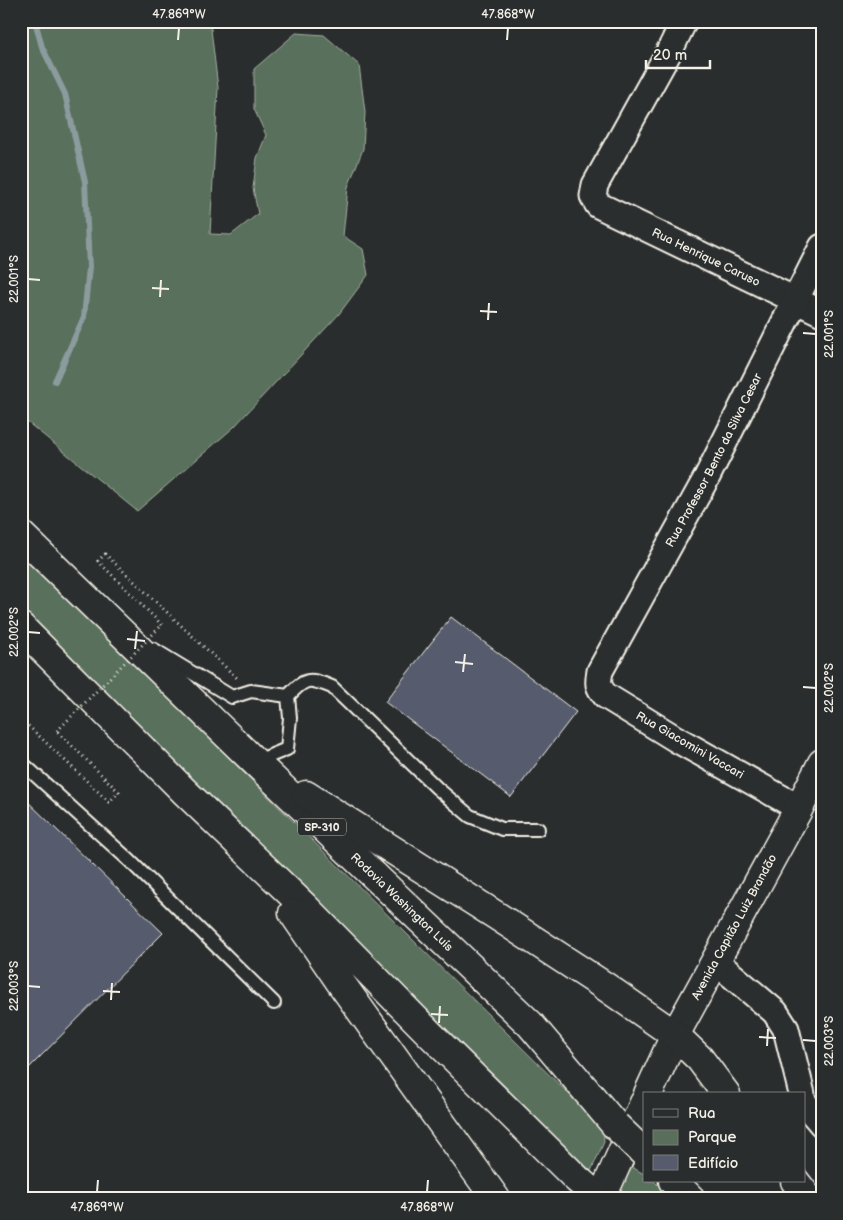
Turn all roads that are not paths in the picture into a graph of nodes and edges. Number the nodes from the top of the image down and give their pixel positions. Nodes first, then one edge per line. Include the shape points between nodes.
1 (684, 21) edge
2 (822, 247) edge
3 (795, 300) junction
4 (822, 313) edge
5 (21, 534) edge
6 (111, 623) junction
7 (21, 627) edge
8 (21, 648) edge
9 (600, 671) joint
10 (288, 696) junction
11 (109, 716) junction
12 (21, 762) edge
13 (255, 762) junction
14 (822, 763) edge
15 (185, 792) junction
16 (799, 808) junction
17 (538, 829) dead end
18 (715, 962) junction
19 (274, 1003) dead end
20 (675, 1035) junction
21 (649, 1092) edge
22 (725, 1092) edge
23 (802, 1092) edge
24 (643, 1105) edge
25 (806, 1106) edge
26 (822, 1124) edge
27 (643, 1152) edge
28 (674, 1182) edge
29 (796, 1182) edge
30 (496, 1199) edge
31 (600, 1199) edge
32 (691, 1199) edge
33 (809, 1199) edge

1 - 3 street, Rua Henrique Caruso via 595,185 593,196 598,205
2 - 3 street, Rua Professor Bento da Silva Cesar
3 - 4 street, Rua Henrique Caruso
3 - 9 street, Rua Professor Bento da Silva Cesar via 707,477
5 - 6 main road, Rodovia Washington Luís / SP-310
6 - 10 lane via 232,697 251,691
6 - 13 main road, Rodovia Washington Luís / SP-310
7 - 11 main road
8 - 11 main road
9 - 16 street, Rua Giacomini Vaccari via 598,681 606,696
10 - 13 lane via 287,749
10 - 17 lane via 305,681 332,687 470,816 502,829
11 - 15 main road
12 - 19 lane via 130,861
13 - 20 main road via 497,916
13 - 27 main road, Rodovia Washington Luís / SP-310, bridge via 530,1024 616,1126
14 - 16 main road, Avenida Capitão Luiz Brandão
15 - 30 main road via 290,909
15 - 31 main road
16 - 18 main road, Avenida Capitão Luiz Brandão
18 - 20 main road, Avenida Capitão Luiz Brandão
18 - 23 street via 775,1012 786,1029
20 - 21 main road, Avenida Capitão Luiz Brandão
20 - 22 main road via 700,1059
24 - 31 main road
25 - 26 street
28 - 32 main road
29 - 33 main road

